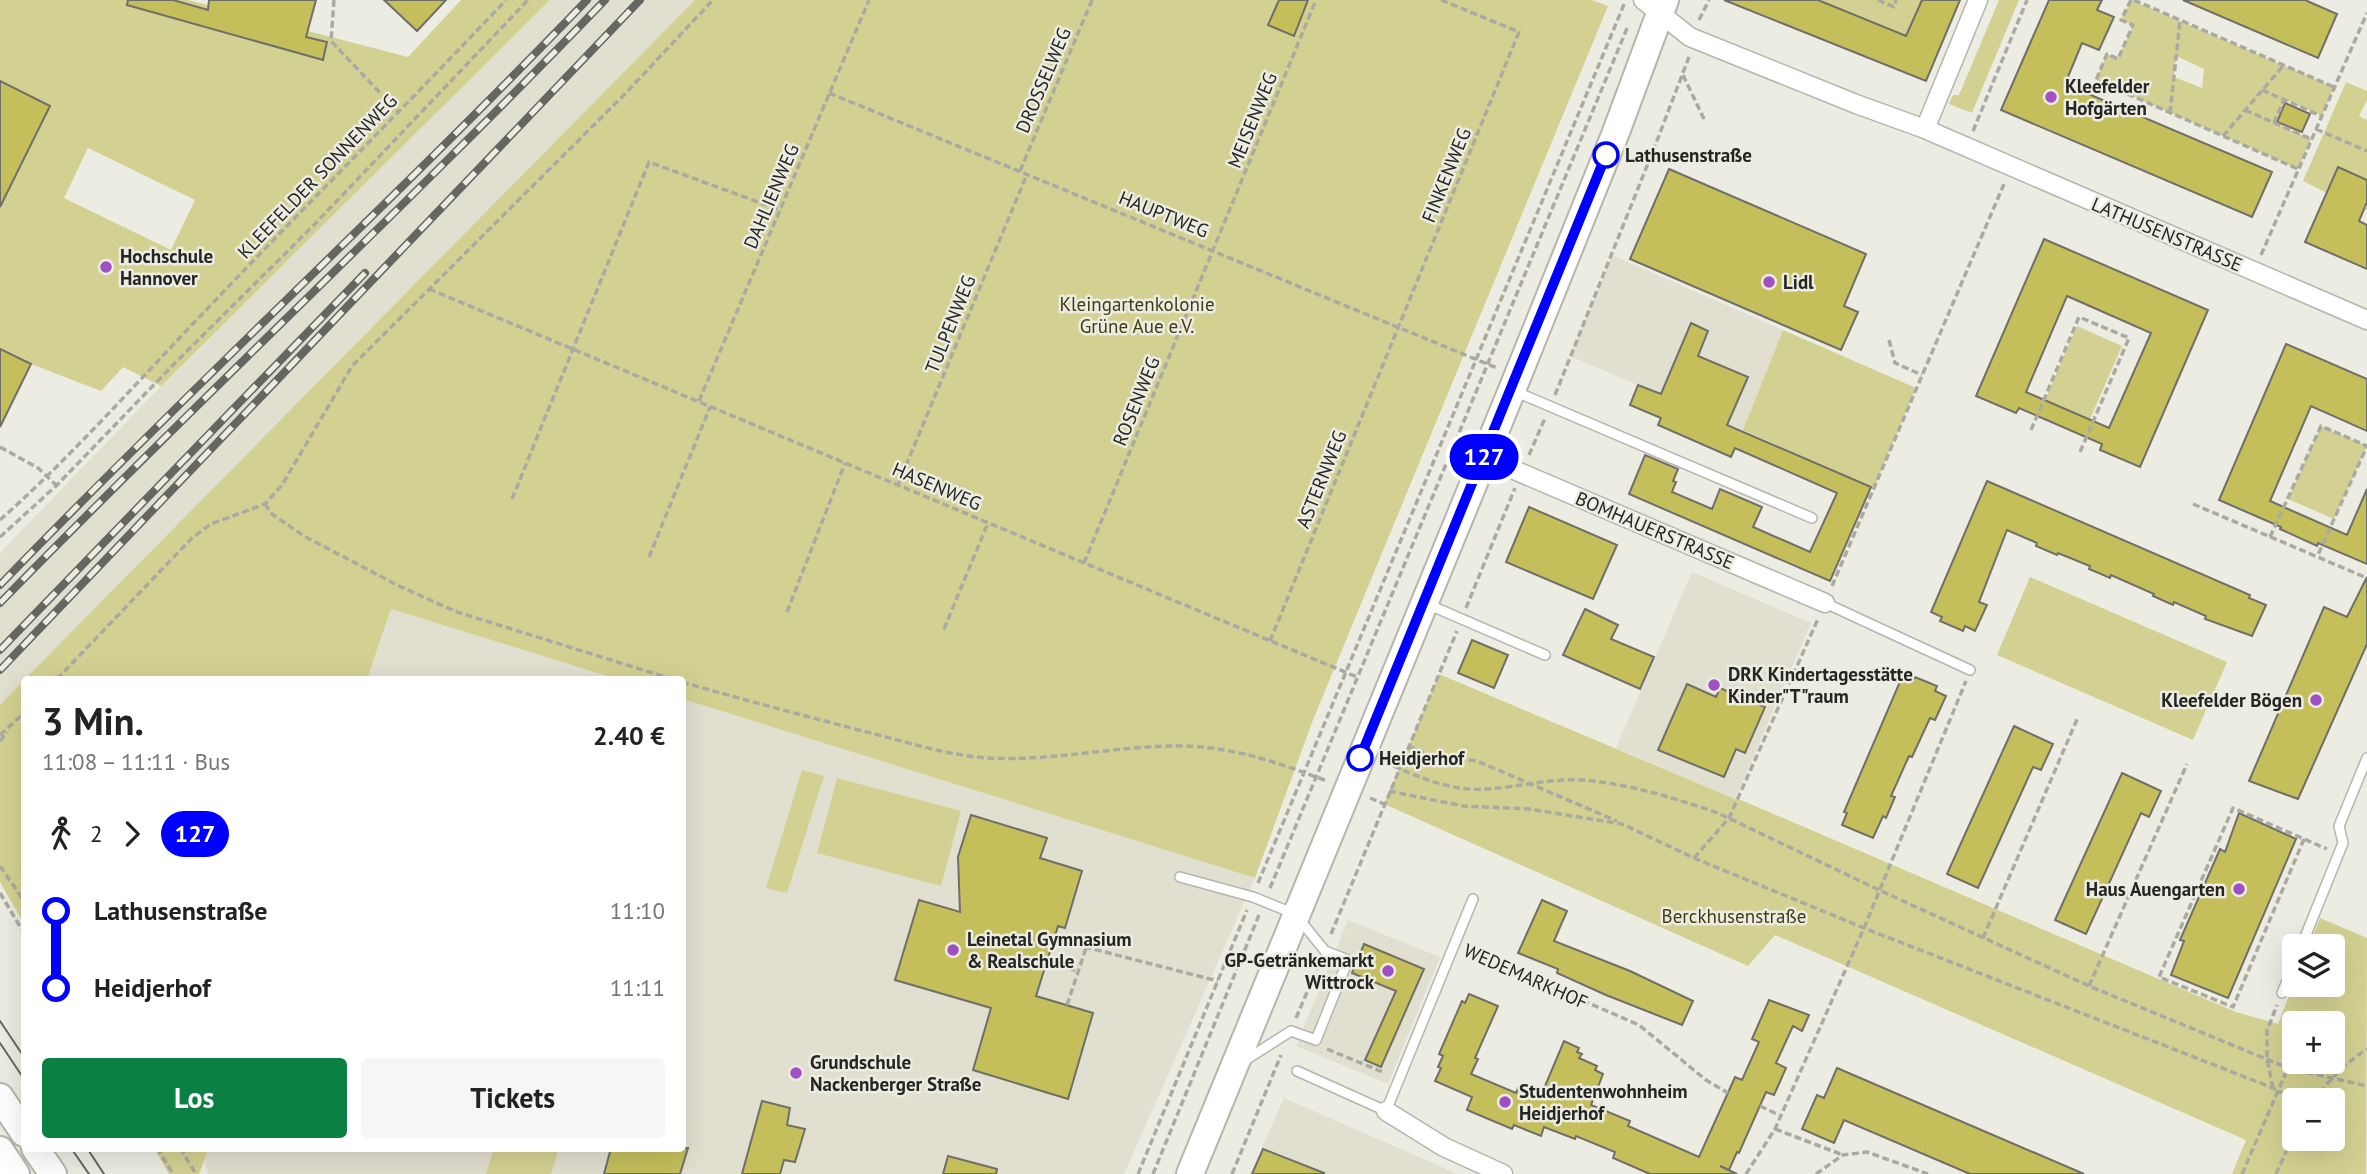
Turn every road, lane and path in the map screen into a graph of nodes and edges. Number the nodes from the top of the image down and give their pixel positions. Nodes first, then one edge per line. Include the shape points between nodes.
1 (334, 0) edge
2 (506, 0) edge
3 (528, 0) edge
4 (713, 0) edge
5 (869, 0) edge
6 (1092, 0) edge
7 (1316, 0) edge
8 (1441, 0) edge
9 (1626, 0) edge
10 (1878, 0) edge
11 (1896, 0) edge
12 (1978, 0) edge
13 (2027, 0) edge
14 (2132, 0) edge
15 (1656, 4) edge
16 (2367, 13) edge
17 (1633, 15) dead end
18 (2180, 20) junction
19 (2284, 65) junction
20 (1683, 75) dead end
21 (2334, 87) junction
22 (2262, 90) junction
23 (830, 93) junction
24 (2284, 100) junction
25 (2245, 110) junction
26 (399, 113) junction
27 (2170, 113) junction
28 (2322, 116) junction
29 (1704, 119) dead end
30 (2274, 123) junction
31 (2316, 128) junction
32 (1925, 129) junction
33 (2223, 136) junction
34 (2311, 139) junction
35 (1966, 147) junction
36 (2367, 151) edge
37 (2012, 167) junction
38 (2298, 169) junction
39 (1020, 171) junction
40 (1027, 174) junction
41 (780, 210) junction
42 (1213, 250) junction
43 (2254, 271) junction
44 (429, 289) junction
45 (2367, 320) edge
46 (1399, 328) junction
47 (1889, 341) dead end
48 (572, 349) junction
49 (1475, 360) junction
50 (1486, 364) junction
51 (1922, 375) junction
52 (1512, 390) junction
53 (698, 402) junction
54 (710, 407) junction
55 (2031, 430) dead end
56 (0, 447) edge
57 (2080, 452) dead end
58 (1484, 457) junction
59 (845, 463) junction
60 (48, 477) junction
61 (898, 485) junction
62 (56, 486) junction
63 (512, 499) dead end
64 (265, 504) junction
65 (2193, 504) dead end
66 (1812, 518) dead end
67 (0, 520) edge
68 (988, 523) junction
69 (0, 537) edge
70 (2270, 537) junction
71 (649, 557) dead end
72 (2317, 557) junction
73 (1084, 563) junction
74 (2367, 578) edge
75 (1425, 603) junction
76 (1825, 603) junction
77 (788, 612) dead end
78 (944, 629) dead end
79 (1270, 641) junction
80 (1545, 655) dead end
81 (1970, 670) joint
82 (1345, 673) junction
83 (60, 676) edge
84 (662, 676) edge
85 (1357, 677) junction
86 (686, 683) edge
87 (21, 716) edge
88 (2078, 717) dead end
89 (8, 729) junction
90 (0, 735) edge
91 (0, 741) edge
92 (1408, 746) dead end
93 (1362, 753) junction
94 (2367, 758) edge
95 (2186, 764) dead end
96 (1304, 772) junction
97 (1316, 777) junction
98 (1530, 784) junction
99 (1347, 789) junction
100 (1390, 791) dead end
101 (1729, 818) junction
102 (1622, 824) junction
103 (2304, 839) junction
104 (2339, 854) junction
105 (1695, 858) junction
106 (0, 866) edge
107 (1180, 877) dead end
108 (1879, 890) junction
109 (0, 893) edge
110 (21, 897) edge
111 (1253, 897) junction
112 (1473, 899) dead end
113 (1265, 901) junction
114 (1295, 914) junction
115 (21, 928) edge
116 (1864, 928) junction
117 (2306, 934) edge
118 (1983, 937) junction
119 (1054, 939) dead end
120 (1455, 945) junction
121 (1086, 947) junction
122 (1048, 963) dead end
123 (1078, 971) junction
124 (1218, 981) junction
125 (2089, 986) junction
126 (2282, 993) edge
127 (1067, 1005) dead end
128 (1315, 1041) junction
129 (2367, 1049) edge
130 (2267, 1059) junction
131 (1236, 1066) junction
132 (2282, 1066) edge
133 (1297, 1070) dead end
134 (2286, 1074) edge
135 (2311, 1074) edge
136 (2330, 1078) junction
137 (1400, 1080) junction
138 (2367, 1086) edge
139 (2273, 1088) junction
140 (2323, 1088) edge
141 (2278, 1090) junction
142 (2282, 1092) edge
143 (1728, 1093) dead end
144 (0, 1097) edge
145 (1760, 1107) dead end
146 (1386, 1111) junction
147 (1781, 1116) junction
148 (21, 1128) edge
149 (1775, 1129) junction
150 (0, 1150) edge
151 (2286, 1151) edge
152 (38, 1152) edge
153 (159, 1152) edge
154 (182, 1152) edge
155 (1843, 1155) junction
156 (16, 1174) edge
157 (53, 1174) edge
158 (173, 1174) edge
159 (196, 1174) edge
160 (1138, 1174) edge
161 (1153, 1174) edge
162 (1190, 1174) edge
163 (1503, 1174) edge
164 (1746, 1174) edge
165 (1816, 1174) edge
166 (1928, 1174) edge
167 (2242, 1174) edge
168 (2276, 1174) edge

1 - 26 path via 331,41
2 - 26 path, KLEEFELDER SONNENWEG
3 - 62 path
4 - 44 path
5 - 23 path, DAHLIENWEG
6 - 39 path, DROSSELWEG
7 - 42 path, MEISENWEG
8 - 46 path, FINKENWEG via 1519,32
9 - 49 path
10 - 11 path via 1894,7
12 - 32 street
13 - 35 path
14 - 18 path
14 - 27 path via 2121,20 2133,25 2118,59 2108,54 2096,80
15 - 32 street, LATHUSENSTRASSE via 1690,37
15 - 52 street via 1616,132
16 - 21 path
17 - 50 path
18 - 19 path
18 - 27 path
19 - 21 path
19 - 22 path
20 - 29 path
21 - 28 path
22 - 24 path
22 - 25 path
23 - 39 path, HAUPTWEG
23 - 41 path, DAHLIENWEG
24 - 28 path
24 - 30 path
25 - 30 path
25 - 33 path
26 - 60 path, KLEEFELDER SONNENWEG
27 - 33 path
28 - 31 path
30 - 34 path
31 - 34 path
31 - 36 path
32 - 35 street, LATHUSENSTRASSE
33 - 38 path
34 - 38 path
35 - 37 street, LATHUSENSTRASSE
37 - 43 street, LATHUSENSTRASSE
37 - 51 path
38 - 43 path
39 - 40 path, HAUPTWEG
40 - 42 path, HAUPTWEG
40 - 61 path, TULPENWEG
41 - 48 path via 649,162
41 - 53 path, DAHLIENWEG
42 - 46 path, HAUPTWEG
42 - 73 path, ROSENWEG
43 - 45 street, LATHUSENSTRASSE
44 - 48 path, HASENWEG
44 - 64 path via 352,366 282,485
46 - 49 path, HAUPTWEG
46 - 79 path, ASTERNWEG
47 - 51 path via 1895,363
48 - 53 path, HASENWEG
48 - 63 path
49 - 50 path, HAUPTWEG
49 - 82 path
50 - 85 path
51 - 76 path
52 - 58 street
52 - 66 lane
53 - 54 path, HASENWEG
54 - 59 path, HASENWEG
54 - 71 path
55 - 57 path via 2079,317 2129,338
56 - 60 path
58 - 75 street
58 - 76 street, BOMHAUERSTRASSE
59 - 61 path, HASENWEG
59 - 77 path
60 - 62 path
60 - 67 path, KLEEFELDER SONNENWEG
61 - 68 path, HASENWEG
62 - 69 path
64 - 83 path via 211,524 192,538
64 - 84 path via 304,536 457,612
65 - 70 path
68 - 73 path, HASENWEG
68 - 78 path
70 - 72 path
70 - 72 path via 2321,426 2367,446
72 - 74 path
73 - 79 path, HASENWEG
75 - 80 lane
75 - 93 street
76 - 81 lane
76 - 101 path
79 - 82 path, HASENWEG
81 - 108 path
82 - 85 path, HASENWEG
82 - 96 path
85 - 97 path
86 - 96 path via 976,757 1044,757 1185,746 1239,752
87 - 89 path
88 - 118 path
89 - 90 path
89 - 91 path
92 - 98 path via 1431,756 1477,761
93 - 98 path via 1460,789
93 - 99 street
94 - 104 lane via 2339,826 2343,843
95 - 125 path
96 - 97 path
96 - 111 path
97 - 99 path
97 - 113 path
98 - 101 path via 1580,780 1617,784
98 - 102 path
99 - 114 street
100 - 102 path via 1463,806 1529,809
101 - 105 path
101 - 108 path
102 - 105 path
103 - 103 path via 2233,808 2160,977 2232,1007
103 - 104 path
104 - 117 lane
105 - 116 path
106 - 110 path
107 - 111 lane
108 - 116 path
108 - 118 path
109 - 115 path
111 - 113 lane
111 - 124 path
112 - 120 lane
113 - 114 lane
113 - 161 path
114 - 128 lane via 1325,951 1348,960
114 - 131 street
116 - 139 path
116 - 147 path
118 - 125 path
119 - 121 path
120 - 137 lane, WEDEMARKHOF
120 - 143 path, WEDEMARKHOF via 1639,1025
121 - 123 path
121 - 124 path
122 - 123 path
123 - 127 path
124 - 160 path
125 - 130 path
126 - 130 path via 2267,1031
128 - 131 lane via 1291,1031
128 - 137 path
129 - 136 path
130 - 132 path
130 - 139 path
131 - 162 street
133 - 146 lane
134 - 141 path
135 - 136 path
136 - 138 path
136 - 140 path
137 - 146 lane, WEDEMARKHOF
139 - 141 path
141 - 142 path
141 - 167 path
144 - 148 street
145 - 147 path
146 - 163 street via 1444,1147
147 - 149 path
149 - 155 path
149 - 164 path
150 - 156 street
151 - 168 path
152 - 157 street
153 - 158 path
154 - 159 path
155 - 165 path
155 - 166 path via 1867,1152

